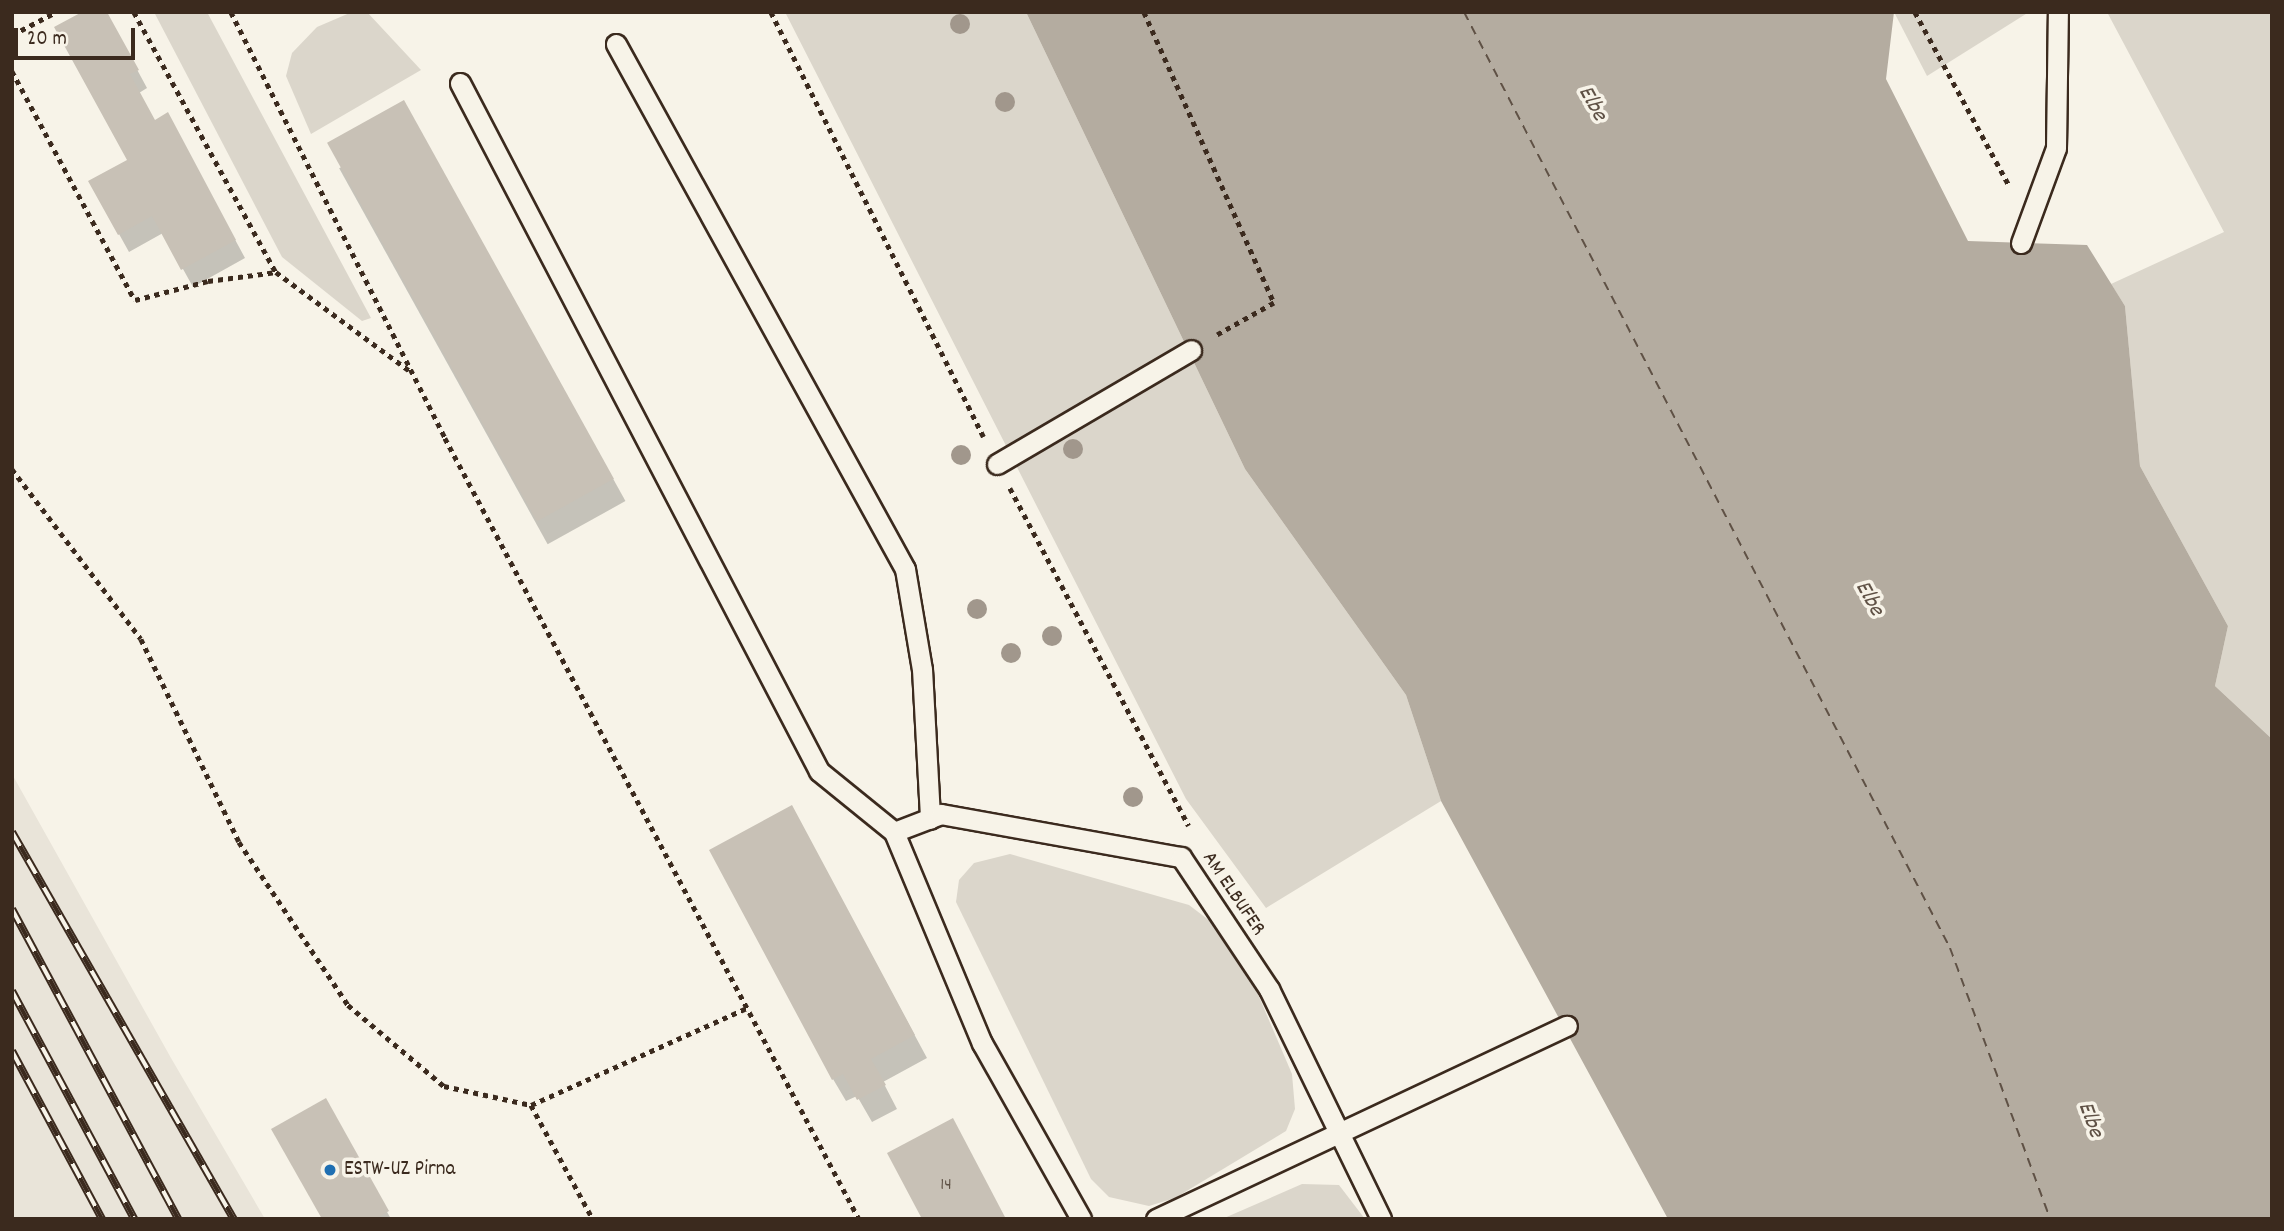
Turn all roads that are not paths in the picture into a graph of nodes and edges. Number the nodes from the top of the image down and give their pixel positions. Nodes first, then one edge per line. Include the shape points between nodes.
1 (2058, 12) edge
2 (616, 44) dead end
3 (460, 83) dead end
4 (2021, 243) dead end
5 (1191, 350) road end
6 (997, 464) road end
7 (930, 819) junction
8 (894, 832) junction
9 (1567, 1027) dead end
10 (1339, 1139) junction
11 (1081, 1219) edge
12 (1156, 1219) edge
13 (1381, 1219) edge

1 - 4 lane via 2056,148
2 - 7 lane via 905,569 922,669
3 - 8 lane via 819,771
5 - 6 lane
7 - 8 lane, AM ELBUFER
7 - 10 lane, AM ELBUFER via 941,814 1181,857 1269,989
8 - 11 lane via 982,1043
9 - 10 lane
10 - 12 lane
10 - 13 lane, AM ELBUFER

